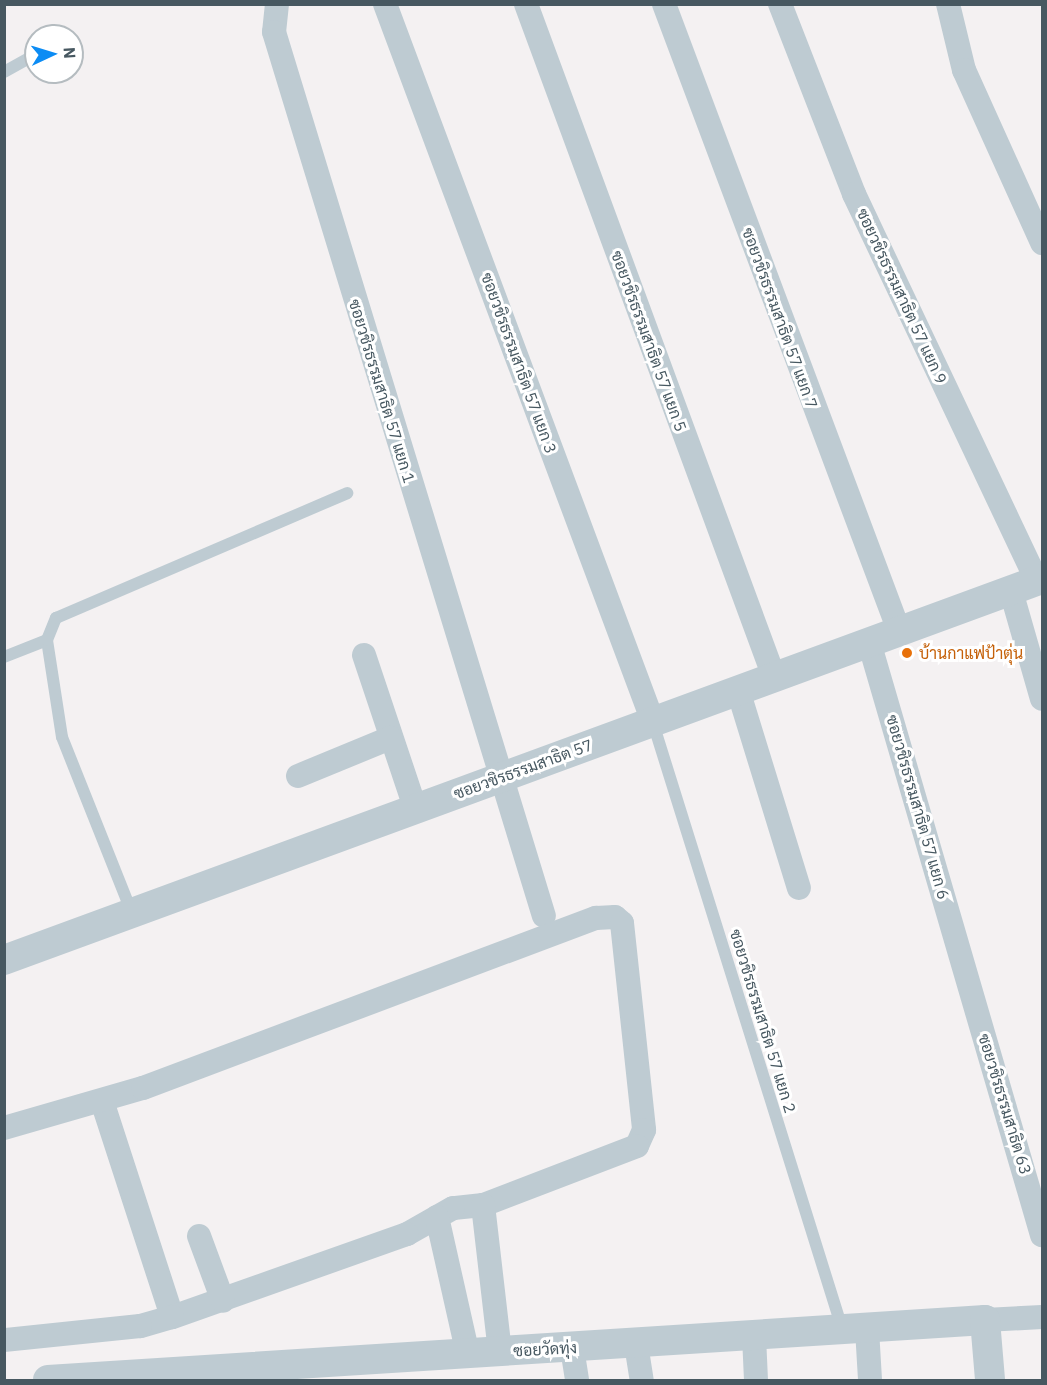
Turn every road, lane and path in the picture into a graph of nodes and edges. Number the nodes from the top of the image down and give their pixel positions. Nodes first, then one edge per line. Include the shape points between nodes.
1 (277, 4) edge
2 (386, 4) edge
3 (526, 4) edge
4 (664, 4) edge
5 (780, 4) edge
6 (948, 4) edge
7 (24, 61) edge
8 (4, 72) edge
9 (1042, 243) edge
10 (347, 493) dead end
11 (1030, 584) edge
12 (899, 631) junction
13 (47, 640) junction
14 (869, 642) junction
15 (364, 655) dead end
16 (4, 657) edge
17 (774, 677) junction
18 (738, 690) junction
19 (1042, 699) edge
20 (653, 722) junction
21 (390, 738) junction
22 (298, 776) dead end
23 (499, 778) junction
24 (415, 807) junction
25 (799, 888) dead end
26 (132, 913) junction
27 (543, 916) dead end
28 (4, 960) edge
29 (966, 973) joint
30 (102, 1101) junction
31 (4, 1128) edge
32 (483, 1205) junction
33 (437, 1217) junction
34 (1042, 1234) edge
35 (199, 1236) dead end
36 (223, 1301) junction
37 (172, 1317) junction
38 (1042, 1317) edge
39 (985, 1320) junction
40 (855, 1329) junction
41 (754, 1336) junction
42 (4, 1340) edge
43 (636, 1344) junction
44 (572, 1348) junction
45 (500, 1352) junction
46 (468, 1354) junction
47 (48, 1380) edge
48 (577, 1380) edge
49 (642, 1380) edge
50 (756, 1380) edge
51 (870, 1380) edge
52 (990, 1380) edge

1 - 23 street, ซอยวชิรธรรมสาธิต 57 แยก 1 via 274,32
2 - 20 street, ซอยวชิรธรรมสาธิต 57 แยก 3
3 - 17 street, ซอยวชิรธรรมสาธิต 57 แยก 5
4 - 12 street, ซอยวชิรธรรมสาธิต 57 แยก 7
5 - 11 street, ซอยวชิรธรรมสาธิต 57 แยก 9 via 854,194
6 - 9 street via 964,70
7 - 8 lane
10 - 13 lane via 56,618
11 - 12 street, ซอยวชิรธรรมสาธิต 57
11 - 19 street, ซอยวชิรธรรมสาธิต 57 แยก 9
12 - 14 street, ซอยวชิรธรรมสาธิต 57
13 - 16 lane
13 - 26 lane via 62,737
14 - 17 street, ซอยวชิรธรรมสาธิต 57
14 - 29 street, ซอยวชิรธรรมสาธิต 57 แยก 6
15 - 21 street
17 - 18 street, ซอยวชิรธรรมสาธิต 57
18 - 20 street, ซอยวชิรธรรมสาธิต 57
18 - 25 street
20 - 23 street, ซอยวชิรธรรมสาธิต 57
20 - 40 lane, ซอยวชิรธรรมสาธิต 57 แยก 2
21 - 22 street
21 - 24 street
23 - 24 street, ซอยวชิรธรรมสาธิต 57
23 - 27 street, ซอยวชิรธรรมสาธิต 57 แยก 1
24 - 26 street, ซอยวชิรธรรมสาธิต 57
26 - 28 street, ซอยวชิรธรรมสาธิต 57
29 - 34 street, ซอยวชิรธรรมสาธิต 63
30 - 31 street
30 - 32 street via 597,918 615,917 626,947 642,1139 628,1152
30 - 37 street
32 - 33 street via 453,1208
32 - 45 street
33 - 36 street via 407,1234
33 - 46 street
35 - 36 street
36 - 37 street
37 - 42 street via 141,1326
38 - 39 street, ซอยวัดทุ่ง
39 - 40 street, ซอยวัดทุ่ง
39 - 52 street
40 - 41 street, ซอยวัดทุ่ง
40 - 51 street
41 - 43 street, ซอยวัดทุ่ง
41 - 50 street
43 - 44 street, ซอยวัดทุ่ง
43 - 49 street
44 - 45 street, ซอยวัดทุ่ง
44 - 48 street
45 - 46 street, ซอยวัดทุ่ง
46 - 47 street, ซอยวัดทุ่ง

